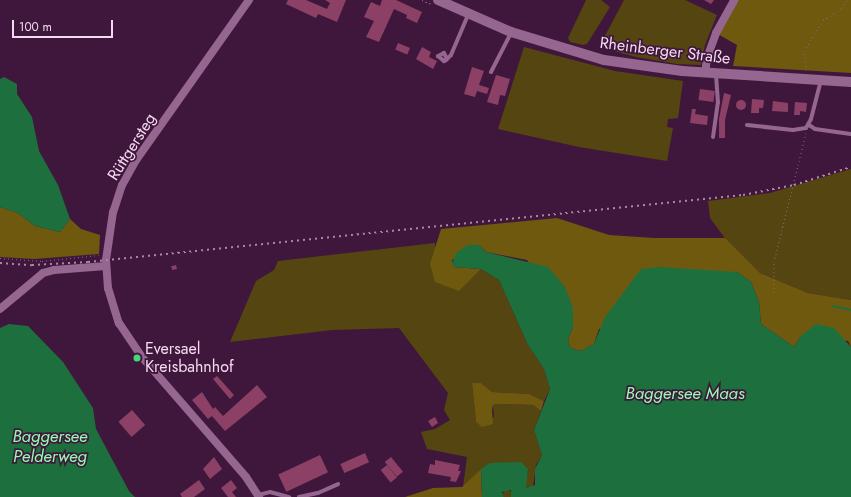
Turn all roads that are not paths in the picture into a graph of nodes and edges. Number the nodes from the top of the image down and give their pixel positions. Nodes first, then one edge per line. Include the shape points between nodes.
1 (249, 0) edge
2 (438, 0) edge
3 (734, 0) edge
4 (468, 15) junction
5 (511, 32) junction
6 (447, 59) dead end
7 (490, 72) dead end
8 (705, 73) junction
9 (716, 73) junction
10 (822, 80) junction
11 (851, 82) edge
12 (747, 125) dead end
13 (808, 126) junction
14 (851, 134) edge
15 (713, 137) dead end
16 (106, 266) junction
17 (0, 310) edge
18 (338, 484) dead end
19 (258, 496) edge
20 (289, 497) edge
21 (299, 497) edge

1 - 16 street, Rüttgersteg via 136,160 122,185 113,212
2 - 4 main road, Rheinberger Straße
3 - 8 street via 716,33 707,58
4 - 5 main road, Rheinberger Straße
4 - 6 lane
5 - 7 lane
5 - 8 main road, Rheinberger Straße via 604,60
8 - 9 main road, Rheinberger Straße
9 - 10 main road, Rheinberger Straße
9 - 15 lane via 718,103
10 - 11 main road, Rheinberger Straße
10 - 13 lane
12 - 13 lane via 793,130
13 - 14 lane
16 - 17 street via 43,273
16 - 19 street, Rüttgersteg via 108,288 120,323 140,356 246,477
18 - 21 lane via 318,493
19 - 20 lane via 270,492

